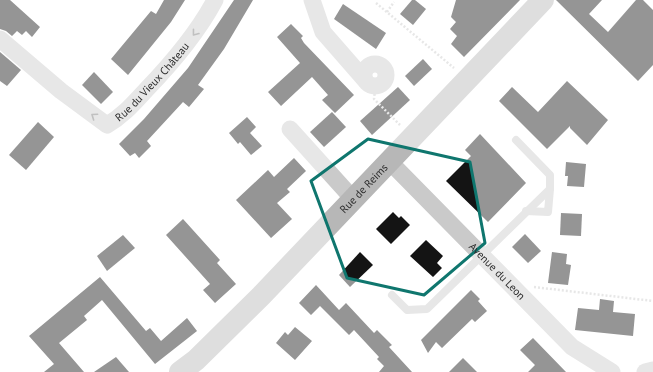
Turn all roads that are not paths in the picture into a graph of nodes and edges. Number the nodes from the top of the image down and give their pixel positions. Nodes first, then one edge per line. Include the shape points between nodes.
1 (215, 0) edge
2 (312, 0) edge
3 (543, 0) edge
4 (0, 39) edge
5 (370, 82) road end
6 (290, 129) dead end
7 (516, 140) dead end
8 (390, 162) junction
9 (550, 188) junction
10 (354, 200) junction
11 (526, 211) junction
12 (481, 256) junction
13 (392, 295) dead end
14 (653, 370) edge
15 (180, 372) edge
16 (612, 372) edge
17 (645, 372) edge

1 -> 4 street, Rue du Vieux Château via 204,21 166,70 120,117 107,125 61,91
2 - 5 street via 323,32
3 - 8 main road, Rue de Reims
6 - 10 street
7 - 9 lane via 550,175
8 - 10 main road, Rue de Reims
8 - 12 street, Avenue du Leon
9 - 11 lane
9 - 11 lane via 548,212
10 - 15 main road, Rue de Reims via 261,296 196,360
11 - 12 lane
12 - 13 lane via 427,310 407,310
12 - 16 street, Avenue du Leon via 572,348
14 - 17 street

